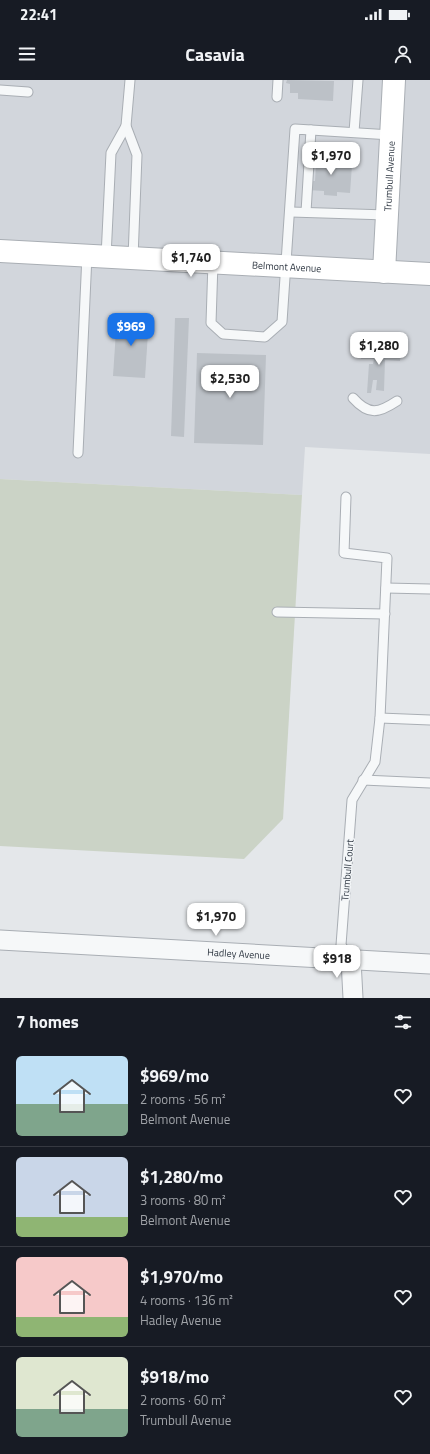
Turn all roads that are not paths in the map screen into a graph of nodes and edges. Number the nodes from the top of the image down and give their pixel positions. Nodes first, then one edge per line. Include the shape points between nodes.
1 (130, 80) edge
2 (278, 80) edge
3 (358, 80) edge
4 (394, 80) edge
5 (0, 90) edge
6 (28, 92) dead end
7 (277, 96) dead end
8 (126, 126) junction
9 (310, 130) junction
10 (354, 132) junction
11 (392, 135) junction
12 (290, 212) junction
13 (306, 212) junction
14 (387, 215) junction
15 (0, 251) edge
16 (96, 256) junction
17 (133, 258) junction
18 (213, 262) junction
19 (287, 266) junction
20 (384, 272) junction
21 (430, 274) edge
22 (353, 398) dead end
23 (398, 401) dead end
24 (78, 452) dead end
25 (346, 497) dead end
26 (386, 588) junction
27 (430, 589) edge
28 (277, 612) dead end
29 (385, 614) junction
30 (380, 718) junction
31 (430, 720) edge
32 (363, 780) junction
33 (430, 783) edge
34 (0, 940) edge
35 (351, 960) junction
36 (430, 964) edge
37 (353, 998) edge

1 - 8 lane
2 - 7 lane
3 - 10 lane
4 - 11 main road, Trumbull Avenue
5 - 6 lane
8 - 16 lane via 112,153
8 - 17 lane via 137,155
9 - 10 lane
9 - 12 lane via 295,129
9 - 13 lane
10 - 11 lane
11 - 14 main road, Trumbull Avenue
12 - 13 lane
12 - 19 lane
13 - 14 lane
14 - 20 main road, Trumbull Avenue
15 - 16 main road, Belmont Avenue
16 - 17 main road, Belmont Avenue
16 - 24 lane
17 - 18 main road, Belmont Avenue
18 - 19 main road, Belmont Avenue
18 - 19 lane via 211,323 223,334 264,337 282,322
19 - 20 main road, Belmont Avenue
20 - 21 main road, Belmont Avenue
22 - 23 lane via 368,411 385,409
25 - 26 lane, Trumbull Court via 344,553 387,558
26 - 27 lane
26 - 29 lane, Trumbull Court
28 - 29 lane
29 - 30 lane, Trumbull Court
30 - 31 lane
30 - 32 lane, Trumbull Court via 375,762
32 - 33 lane
32 - 35 lane, Trumbull Court via 352,800 341,945
34 - 35 street, Hadley Avenue
35 - 36 street, Hadley Avenue
35 - 37 street

